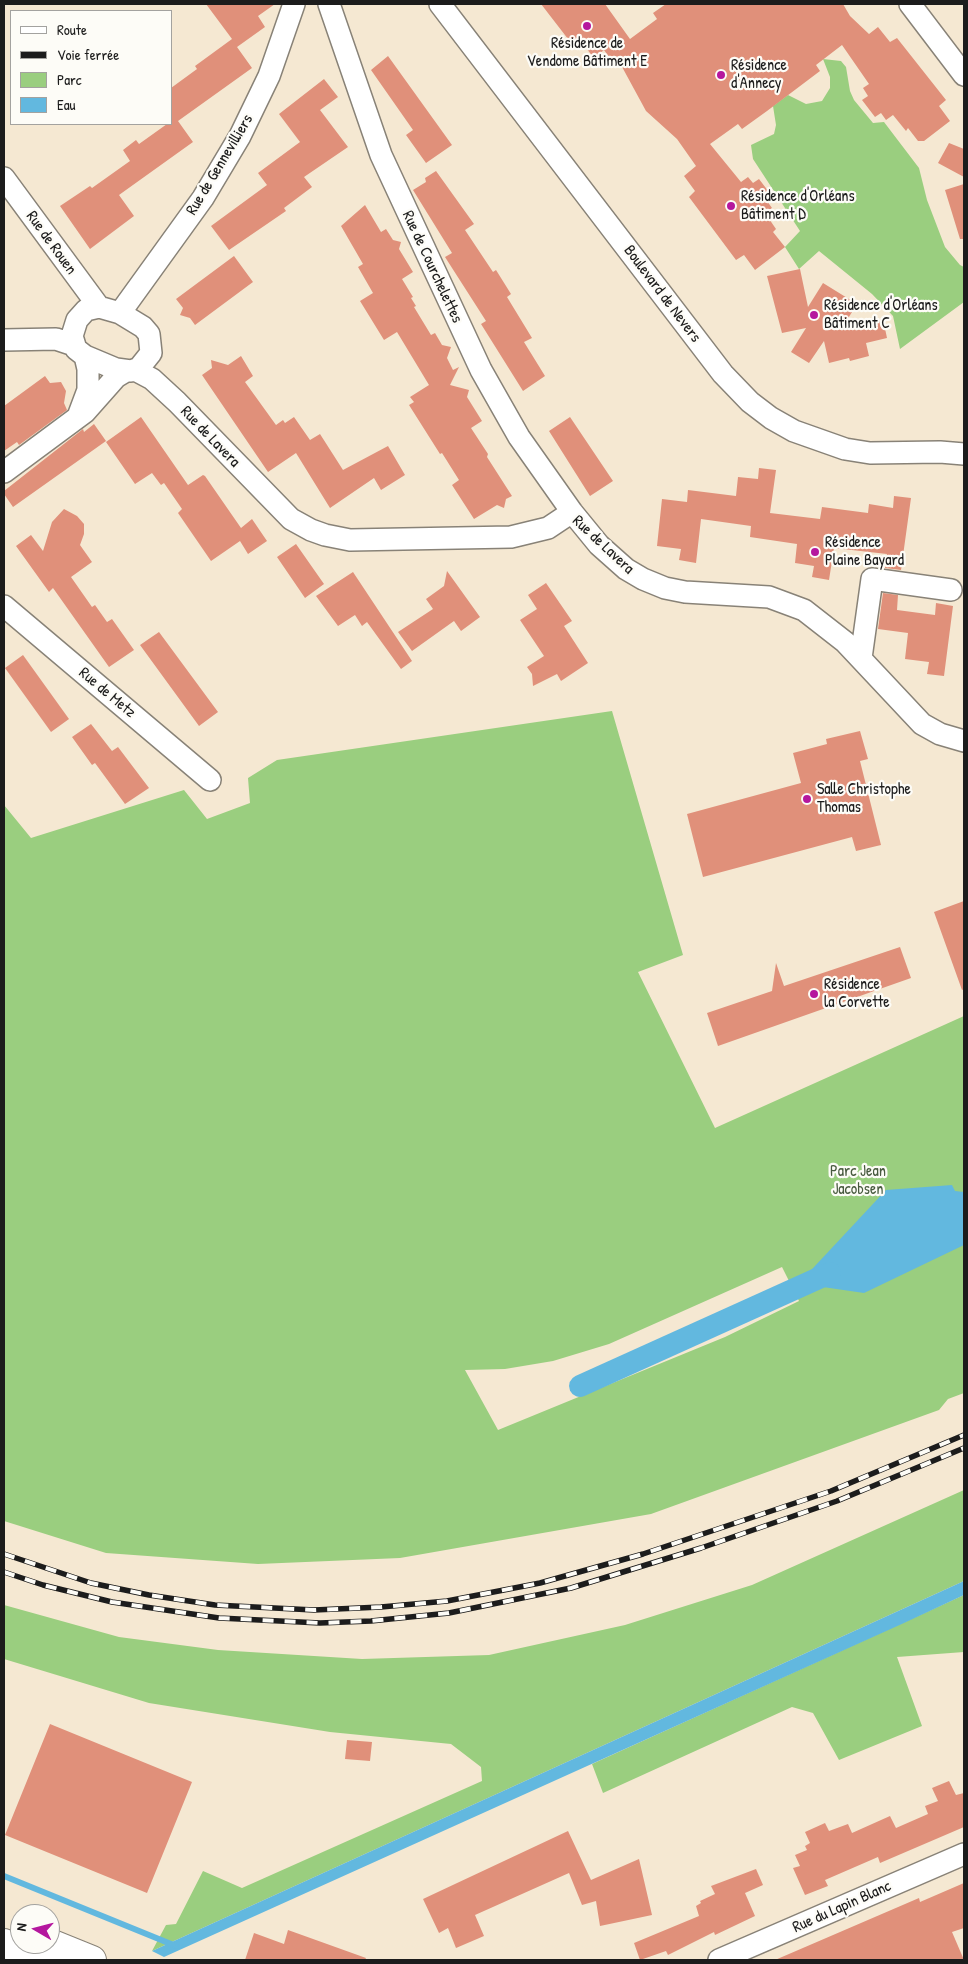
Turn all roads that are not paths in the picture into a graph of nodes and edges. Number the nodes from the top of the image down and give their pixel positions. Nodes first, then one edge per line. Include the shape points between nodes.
1 (294, 4) edge
2 (329, 4) edge
3 (440, 4) edge
4 (910, 4) edge
5 (964, 75) edge
6 (4, 178) edge
7 (99, 307) junction
8 (120, 313) junction
9 (4, 340) edge
10 (79, 351) junction
11 (131, 370) junction
12 (74, 420) junction
13 (964, 454) edge
14 (4, 472) edge
15 (572, 512) junction
16 (951, 590) dead end
17 (4, 606) edge
18 (861, 658) junction
19 (964, 741) edge
20 (210, 780) dead end
21 (964, 1854) edge
22 (4, 1944) edge
23 (60, 1947) edge
24 (42, 1960) edge
25 (92, 1960) edge
26 (719, 1960) edge

1 - 8 street, Rue de Gennevilliers via 270,76 240,136 203,198
2 - 15 street, Rue de Courchelettes via 378,148 462,332 509,422
3 - 13 street, Boulevard de Nevers via 723,374 750,402 794,431 845,449 870,453
4 - 5 street
6 - 7 street, Rue de Rouen
7 - 8 street
7 - 10 street via 86,310 79,316 73,331
8 - 11 street via 143,327 151,338 149,357
9 - 10 street via 56,338
10 - 11 street
10 - 12 street via 89,376 88,390
11 - 12 street via 116,377 97,401
11 - 15 street, Rue de Lavera via 152,379 291,519 324,535 357,540 511,537 548,528
12 - 14 street
15 - 18 street, Rue de Lavera via 613,559 643,579 685,592 741,594 782,601 834,631
16 - 18 street via 872,579
17 - 20 street, Rue de Metz
18 - 19 street, Rue de Lavera via 922,724 940,734
21 - 26 street, Rue du Lapin Blanc
22 - 24 main road
23 - 25 main road

